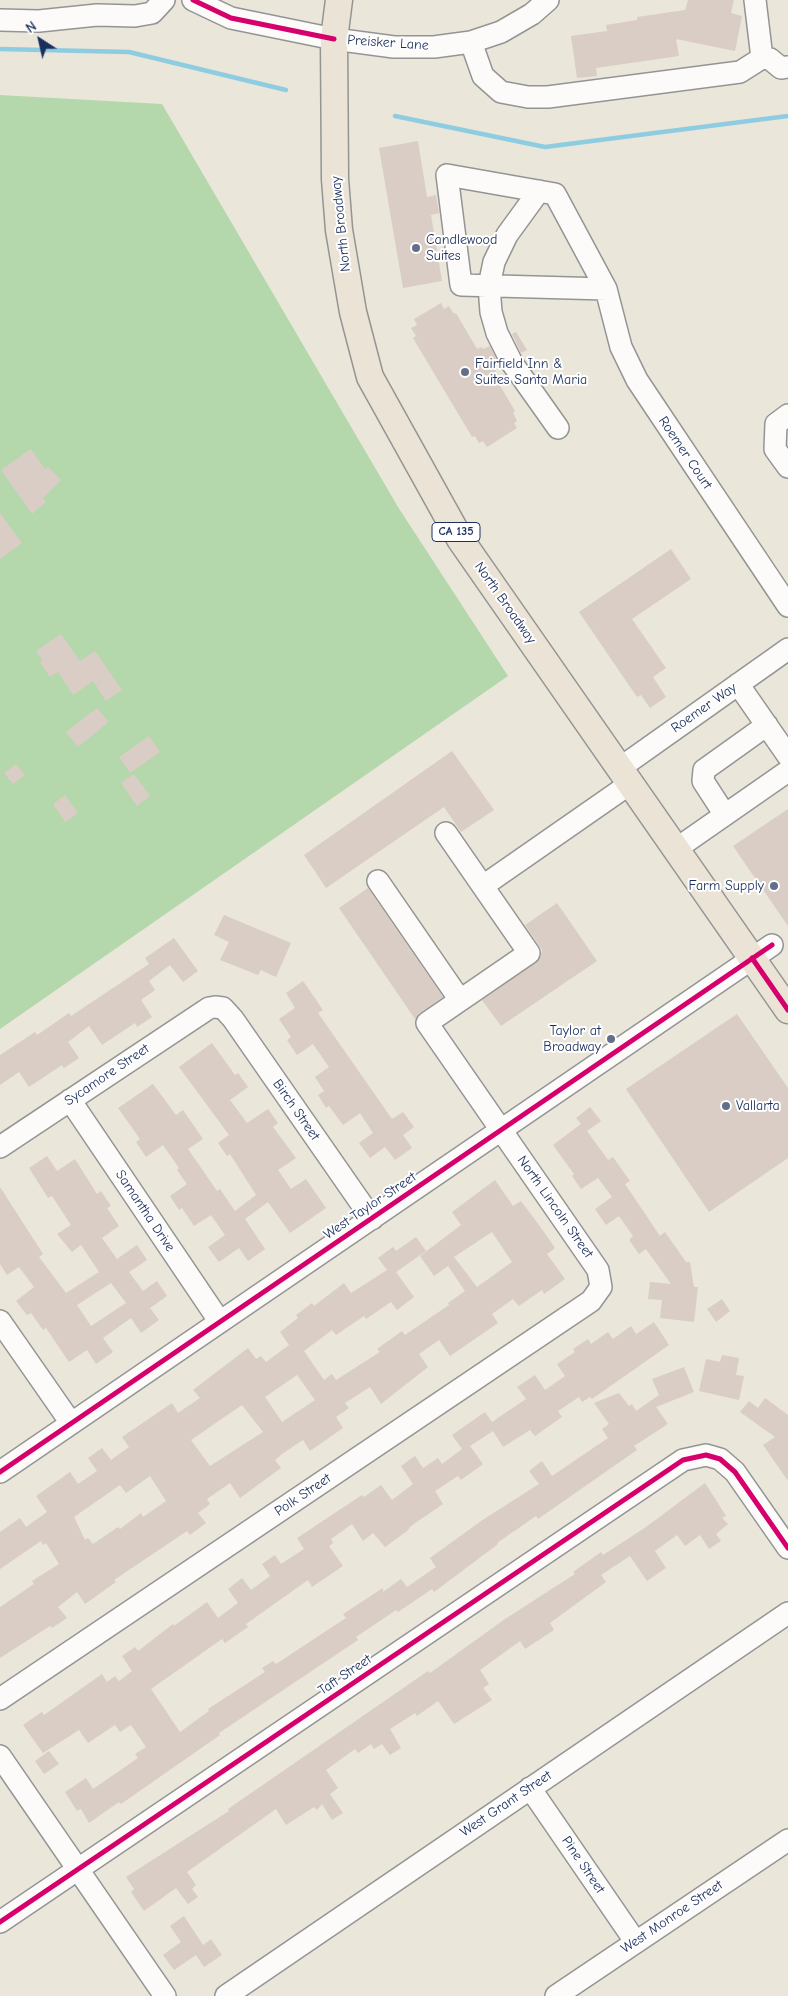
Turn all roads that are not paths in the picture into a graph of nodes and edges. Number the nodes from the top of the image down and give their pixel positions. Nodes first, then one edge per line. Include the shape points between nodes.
1 (164, 0) edge
2 (192, 0) edge
3 (339, 0) edge
4 (548, 0) edge
5 (755, 0) edge
6 (0, 20) edge
7 (334, 38) junction
8 (471, 42) junction
9 (762, 58) junction
10 (788, 67) edge
11 (539, 191) junction
12 (490, 286) junction
13 (606, 289) junction
14 (788, 416) edge
15 (558, 428) dead end
16 (788, 467) edge
17 (788, 606) edge
18 (788, 649) edge
19 (738, 684) junction
20 (767, 726) junction
21 (788, 756) edge
22 (788, 771) edge
23 (626, 775) junction
24 (726, 815) junction
25 (446, 833) dead end
26 (676, 849) junction
27 (378, 881) dead end
28 (483, 886) junction
29 (762, 951) junction
30 (460, 1000) junction
31 (215, 1006) joint
32 (788, 1010) edge
33 (70, 1100) junction
34 (502, 1130) junction
35 (0, 1147) edge
36 (372, 1219) junction
37 (601, 1287) joint
38 (0, 1321) edge
39 (220, 1322) junction
40 (71, 1423) junction
41 (0, 1472) edge
42 (788, 1548) edge
43 (788, 1613) edge
44 (0, 1699) edge
45 (0, 1756) edge
46 (530, 1788) junction
47 (788, 1840) edge
48 (78, 1869) junction
49 (0, 1922) edge
50 (635, 1941) junction
51 (166, 1996) edge
52 (226, 1996) edge
53 (556, 1996) edge

1 - 6 street via 152,13 135,16
2 - 7 street, Preisker Lane via 231,18
3 - 7 main road, North Broadway / CA 135
4 - 8 street, Preisker Lane via 532,14 501,32
5 - 9 street
7 - 8 street, Preisker Lane via 394,47 434,47
7 - 23 main road, North Broadway / CA 135 via 335,179 339,230 352,312 370,378 460,539
8 - 9 street via 483,76 501,92 528,97 740,72
9 - 10 street via 770,59 781,68
11 - 12 street via 507,235 494,262
11 - 12 street via 447,175 461,286
11 - 13 street, Roemer Court via 554,194
12 - 13 street
12 - 15 street via 491,312 504,348
13 - 17 street, Roemer Court via 621,347 637,380
14 - 16 street via 776,424 775,449
18 - 19 street, Roemer Way
19 - 20 street
19 - 23 street, Roemer Way
20 - 21 street
20 - 24 street via 704,770 703,780
22 - 24 street
23 - 26 main road, North Broadway / CA 135
23 - 28 street, Roemer Way
24 - 26 street
25 - 28 street
26 - 29 main road, North Broadway / CA 135
27 - 30 street
28 - 30 street via 529,953
29 - 32 main road, North Broadway / CA 135
29 - 34 street, West Taylor Street
30 - 34 street, North Lincoln Street via 427,1023
31 - 33 street, Sycamore Street
31 - 36 street, Birch Street via 223,1008 233,1019
33 - 35 street, Sycamore Street
33 - 39 street, Samantha Drive
34 - 36 street, West Taylor Street
34 - 37 street, North Lincoln Street via 598,1270
36 - 39 street, West Taylor Street
37 - 44 street, Polk Street via 591,1300
38 - 40 street
39 - 40 street, West Taylor Street
40 - 41 street, West Taylor Street
42 - 48 street, Taft Street via 735,1472 720,1459 706,1455 683,1460
43 - 46 street, West Grant Street
45 - 48 street
46 - 50 street, Pine Street
46 - 52 street, West Grant Street
47 - 50 street, West Monroe Street
48 - 49 street, Taft Street
48 - 51 street
50 - 53 street, West Monroe Street

